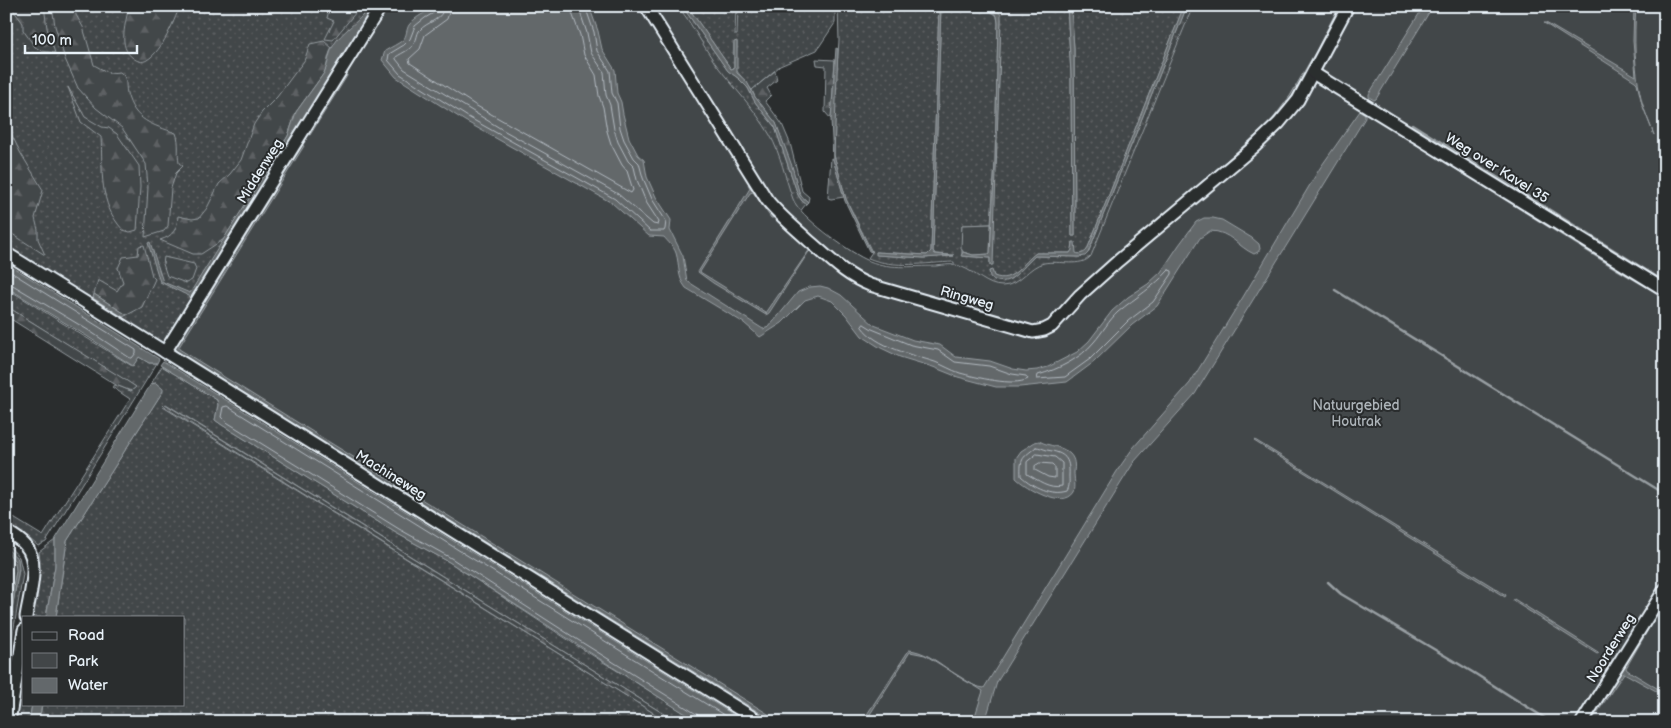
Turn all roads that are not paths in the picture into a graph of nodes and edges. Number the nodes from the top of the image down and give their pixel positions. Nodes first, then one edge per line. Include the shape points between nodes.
1 (381, 6) edge
2 (646, 6) edge
3 (1348, 6) edge
4 (1313, 73) junction
5 (6, 253) edge
6 (1665, 290) edge
7 (165, 352) junction
8 (6, 531) edge
9 (1665, 589) edge
10 (26, 616) edge
11 (22, 642) edge
12 (8, 722) edge
13 (760, 722) edge
14 (1582, 722) edge

1 - 7 street, Middenweg
2 - 4 street, Ringweg via 767,200 836,264 870,285 1033,332 1052,326 1118,261 1272,131 1294,106
3 - 4 street, Ringweg
4 - 6 street, Weg over Kavel 35
5 - 7 street, Machineweg
7 - 13 street, Machineweg
8 - 10 street via 27,546 33,559
9 - 14 street, Noorderweg
11 - 12 street

